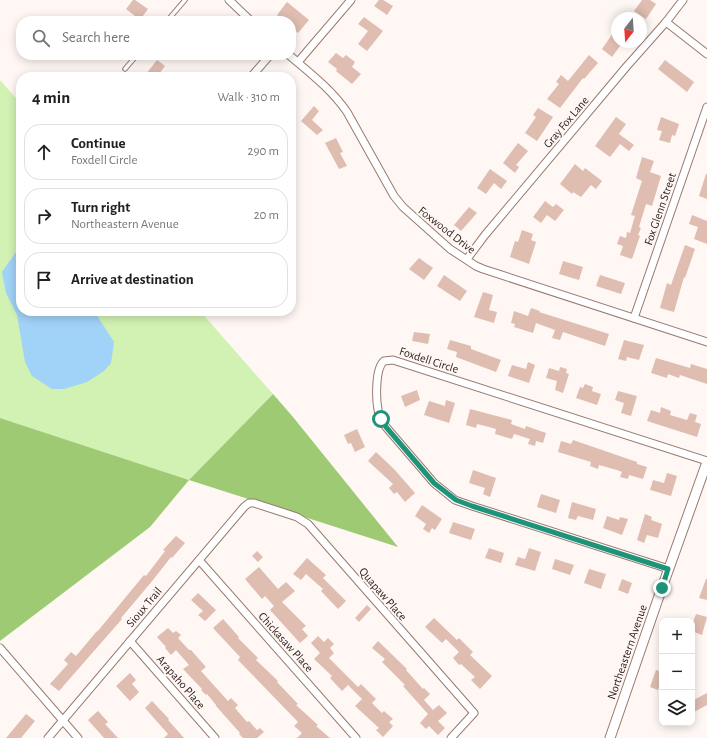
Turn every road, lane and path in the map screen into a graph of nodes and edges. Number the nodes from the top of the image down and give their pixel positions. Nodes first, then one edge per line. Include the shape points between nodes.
1 (185, 0) edge
2 (228, 0) edge
3 (351, 0) edge
4 (683, 0) edge
5 (171, 16) edge
6 (246, 16) edge
7 (666, 22) junction
8 (707, 54) edge
9 (133, 60) edge
10 (266, 60) edge
11 (295, 60) edge
12 (298, 62) junction
13 (126, 68) dead end
14 (255, 72) edge
15 (707, 107) edge
16 (467, 259) junction
17 (634, 318) junction
18 (707, 342) edge
19 (707, 461) edge
20 (264, 506) joint
21 (199, 560) junction
22 (668, 569) junction
23 (130, 641) junction
24 (0, 648) edge
25 (63, 721) junction
26 (48, 738) edge
27 (78, 738) edge
28 (215, 738) edge
29 (356, 738) edge
30 (451, 738) edge
31 (610, 738) edge

1 - 5 lane
2 - 6 street
3 - 12 street
4 - 7 street, Gray Fox Lane
7 - 8 street
7 - 16 street, Gray Fox Lane
9 - 13 lane
10 - 14 street
11 - 12 street, Foxwood Drive
12 - 16 street, Foxwood Drive via 338,100 403,207 450,249
15 - 17 street, Fox Glenn Street
16 - 17 street, Foxwood Drive via 483,269
17 - 18 street, Foxwood Drive
19 - 22 street, Northeastern Avenue
19 - 22 street, Foxdell Circle via 393,360 384,361 379,367 377,406 381,419 434,483 456,500
20 - 21 street, Sioux Trail via 246,504
20 - 30 street, Quapaw Place via 297,517 308,524 474,713
21 - 23 street, Sioux Trail
21 - 29 street, Chickasaw Place
22 - 31 street, Northeastern Avenue
23 - 25 street, Sioux Trail
23 - 28 street, Arapaho Place
24 - 25 street
25 - 26 street, Sioux Trail
25 - 27 street

